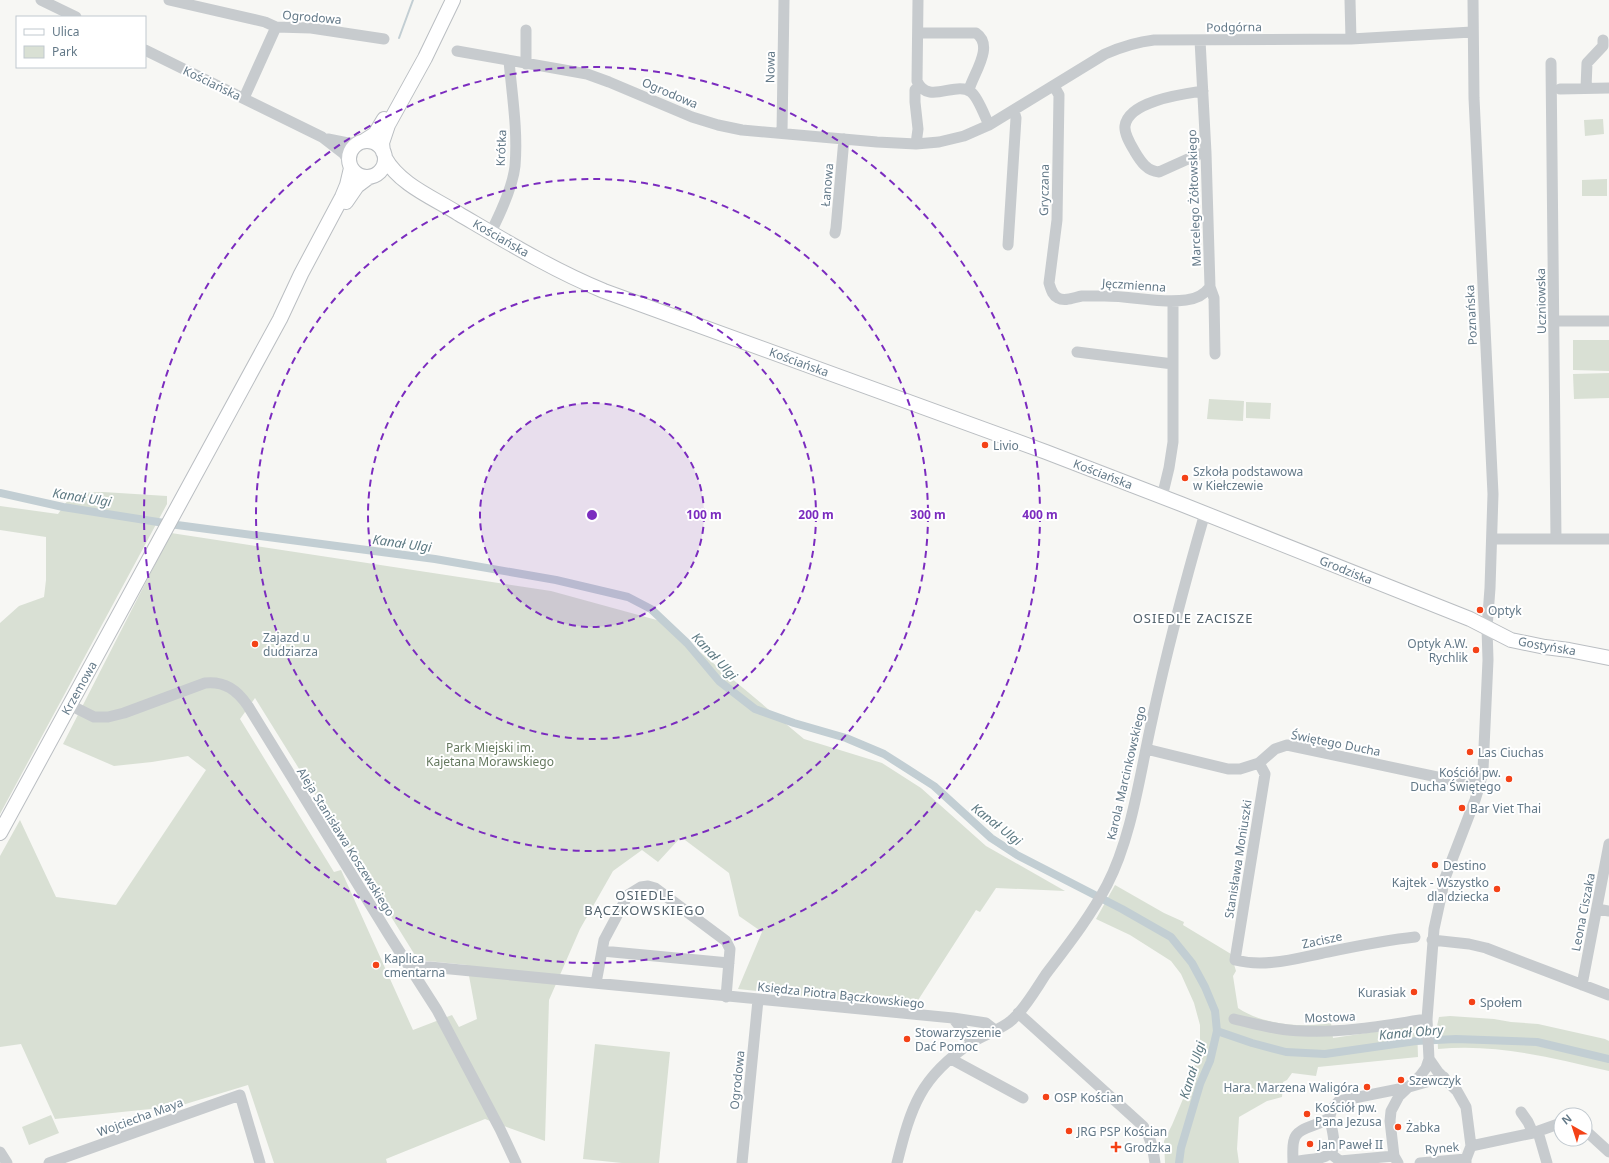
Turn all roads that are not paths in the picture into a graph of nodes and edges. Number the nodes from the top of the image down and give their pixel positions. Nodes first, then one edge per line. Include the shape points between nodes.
1 (41, 0) edge
2 (169, 0) edge
3 (784, 0) edge
4 (918, 0) edge
5 (1350, 0) edge
6 (1473, 0) edge
7 (451, 2) edge
8 (74, 16) edge
9 (276, 27) junction
10 (526, 30) dead end
11 (1472, 32) junction
12 (918, 33) junction
13 (384, 39) dead end
14 (1351, 39) junction
15 (1200, 40) junction
16 (1603, 40) dead end
17 (146, 50) edge
18 (457, 51) dead end
19 (509, 61) junction
20 (1551, 63) dead end
21 (526, 64) junction
22 (919, 86) junction
23 (1054, 86) junction
24 (1586, 88) junction
25 (1609, 88) edge
26 (1560, 89) dead end
27 (969, 90) junction
28 (1203, 91) junction
29 (244, 98) junction
30 (1014, 111) junction
31 (989, 125) junction
32 (782, 133) junction
33 (322, 137) junction
34 (844, 139) junction
35 (362, 142) junction
36 (877, 142) joint
37 (916, 144) junction
38 (1206, 153) junction
39 (384, 155) junction
40 (350, 165) junction
41 (372, 176) junction
42 (407, 183) junction
43 (491, 232) junction
44 (835, 233) dead end
45 (1008, 245) dead end
46 (1210, 287) junction
47 (1054, 295) joint
48 (1173, 301) junction
49 (280, 319) junction
50 (1554, 321) junction
51 (1609, 321) edge
52 (1077, 352) dead end
53 (1215, 354) dead end
54 (1173, 364) junction
55 (1162, 496) junction
56 (1205, 514) junction
57 (1492, 538) junction
58 (1556, 539) junction
59 (1609, 539) edge
60 (1487, 628) junction
61 (1609, 658) edge
62 (70, 705) junction
63 (1146, 748) junction
64 (1259, 763) junction
65 (1480, 784) junction
66 (0, 833) edge
67 (1609, 844) edge
68 (1597, 909) junction
69 (1609, 911) edge
70 (1415, 937) dead end
71 (1432, 940) junction
72 (602, 951) junction
73 (1235, 960) joint
74 (729, 963) junction
75 (412, 970) junction
76 (596, 983) junction
77 (1582, 985) junction
78 (1609, 995) edge
79 (726, 997) junction
80 (758, 1000) junction
81 (1018, 1013) junction
82 (953, 1018) junction
83 (1234, 1019) dead end
84 (1427, 1023) junction
85 (995, 1030) junction
86 (972, 1042) junction
87 (1429, 1057) junction
88 (951, 1059) junction
89 (1444, 1077) junction
90 (1409, 1087) junction
91 (1023, 1098) dead end
92 (1521, 1112) dead end
93 (1330, 1117) junction
94 (1553, 1126) edge
95 (1536, 1133) junction
96 (1593, 1137) edge
97 (1471, 1146) junction
98 (0, 1152) edge
99 (1609, 1152) edge
100 (1324, 1158) edge
101 (1396, 1160) edge
102 (1466, 1161) edge
103 (6, 1163) edge
104 (49, 1163) edge
105 (260, 1163) edge
106 (516, 1163) edge
107 (742, 1163) edge
108 (897, 1163) edge
109 (1155, 1163) edge
110 (1293, 1163) edge
111 (1420, 1163) edge
112 (1547, 1163) edge

1 - 8 street
2 - 9 street, Ogrodowa via 265,22
3 - 32 street, Nowa
4 - 12 street
5 - 14 street
6 - 11 street, Poznańska
7 - 35 main road via 412,66 378,131
7 - 39 main road via 425,58 388,125 382,143
9 - 13 street, Ogrodowa via 311,28
9 - 29 street
10 - 21 street
11 - 14 street, Podgórna
11 - 57 street, Poznańska via 1493,494
12 - 22 street
12 - 27 street via 976,33 980,36 983,50 981,63 971,80
14 - 15 street, Podgórna
15 - 23 street, Podgórna via 1154,40 1125,46 1099,58
15 - 28 street, Marcelego Żółtowskiego
16 - 24 street via 1603,46 1586,63
17 - 29 street, Kościańska
18 - 19 street, Ogrodowa
19 - 21 street, Ogrodowa
19 - 43 street, Krótka via 516,134 514,167 503,208
20 - 50 street, Uczniowska
21 - 32 street, Ogrodowa via 587,74 718,125
22 - 27 street via 934,93 961,88
22 - 37 street via 915,90 918,129
23 - 30 street, Podgórna
23 - 47 street, Gryczana via 1059,95 1057,220 1049,283
24 - 25 street
24 - 26 street
27 - 31 street via 974,94
28 - 38 street, Marcelego Żółtowskiego
28 - 38 street via 1166,97 1142,107 1129,116 1125,127 1126,135 1140,160 1154,172
29 - 33 street, Kościańska
30 - 31 street, Podgórna
30 - 45 street via 1016,118
31 - 37 street, Podgórna via 964,136
32 - 34 street, Ogrodowa
33 - 35 street, Kościańska via 348,143
33 - 40 street, Kościańska via 344,154
34 - 36 street, Ogrodowa
34 - 44 street, Łanowa
35 - 39 main road via 378,145
35 - 40 main road via 352,149
36 - 37 street, Podgórna
38 - 46 street, Marcelego Żółtowskiego
39 - 41 main road via 382,168
39 - 42 main road, Kościańska via 389,165
40 - 41 main road via 358,175
40 - 49 main road via 342,197
41 - 42 main road, Kościańska via 382,175
41 - 49 main road via 362,181 350,196 308,277
42 - 43 main road, Kościańska
43 - 55 main road, Kościańska via 557,270 604,291
46 - 48 street, Jęczmienna via 1200,296
46 - 53 street, Marcelego Żółtowskiego via 1214,298
47 - 48 street, Jęczmienna via 1064,300 1082,296 1117,295
48 - 54 street
49 - 62 main road, Krzemowa
50 - 51 street
50 - 58 street, Uczniowska
52 - 54 street
54 - 55 street via 1173,442
55 - 56 main road, Kościańska
56 - 60 main road, Grodziska
56 - 63 street, Karola Marcinkowskiego via 1185,584
57 - 58 street
57 - 60 street, Poznańska
58 - 59 street
60 - 61 main road, Gostyńska via 1519,642
60 - 65 street, Poznańska via 1488,660 1483,770
62 - 66 main road, Krzemowa
62 - 75 street, Aleja Stanisława Koszewskiego via 94,717 108,717 205,684 218,683 235,690 248,706
63 - 64 street, Świętego Ducha via 1228,769 1240,769
63 - 81 street, Karola Marcinkowskiego via 1126,840 1106,885 1092,911
64 - 65 street, Świętego Ducha via 1275,749 1287,745
64 - 73 street, Stanisława Moniuszki via 1265,774
65 - 71 street, Poznańska via 1445,878
67 - 68 street, Leona Ciszaka
68 - 69 street
68 - 77 street, Leona Ciszaka
70 - 73 street, Zacisze via 1384,940 1275,963 1248,963
71 - 77 street via 1486,948
71 - 84 street, Poznańska
72 - 74 street
72 - 74 street via 604,940 628,896 635,890 648,886 655,888 726,941 730,949
72 - 76 street
74 - 79 street
75 - 76 street, Księdza Piotra Bączkowskiego via 416,967 430,967
75 - 106 street, Aleja Stanisława Koszewskiego via 463,1058
76 - 79 street, Księdza Piotra Bączkowskiego
77 - 78 street
79 - 80 street, Księdza Piotra Bączkowskiego
80 - 82 street, Księdza Piotra Bączkowskiego
80 - 107 street, Ogrodowa
81 - 85 street, Karola Marcinkowskiego via 1009,1023
81 - 109 street via 1143,1126 1152,1143
82 - 85 street, Księdza Piotra Bączkowskiego via 986,1023
82 - 86 street
83 - 84 street, Mostowa via 1302,1031
84 - 87 street, Poznańska
85 - 86 street, Karola Marcinkowskiego
86 - 88 street, Karola Marcinkowskiego
87 - 89 street
87 - 90 street via 1426,1068
88 - 91 street
88 - 108 street, Karola Marcinkowskiego via 925,1085 915,1101
89 - 90 street
89 - 97 street via 1457,1091 1466,1107
90 - 93 street via 1339,1101
90 - 101 street via 1399,1096 1391,1112 1390,1122
92 - 95 street
93 - 100 street via 1334,1144
93 - 110 street via 1297,1134 1294,1139
94 - 95 street
95 - 97 street
95 - 112 street
96 - 99 street
97 - 102 street, Rynek
98 - 103 street
100 - 101 street via 1340,1161
100 - 110 street
102 - 111 street, Rynek
104 - 105 street, Wojciecha Maya via 240,1095

